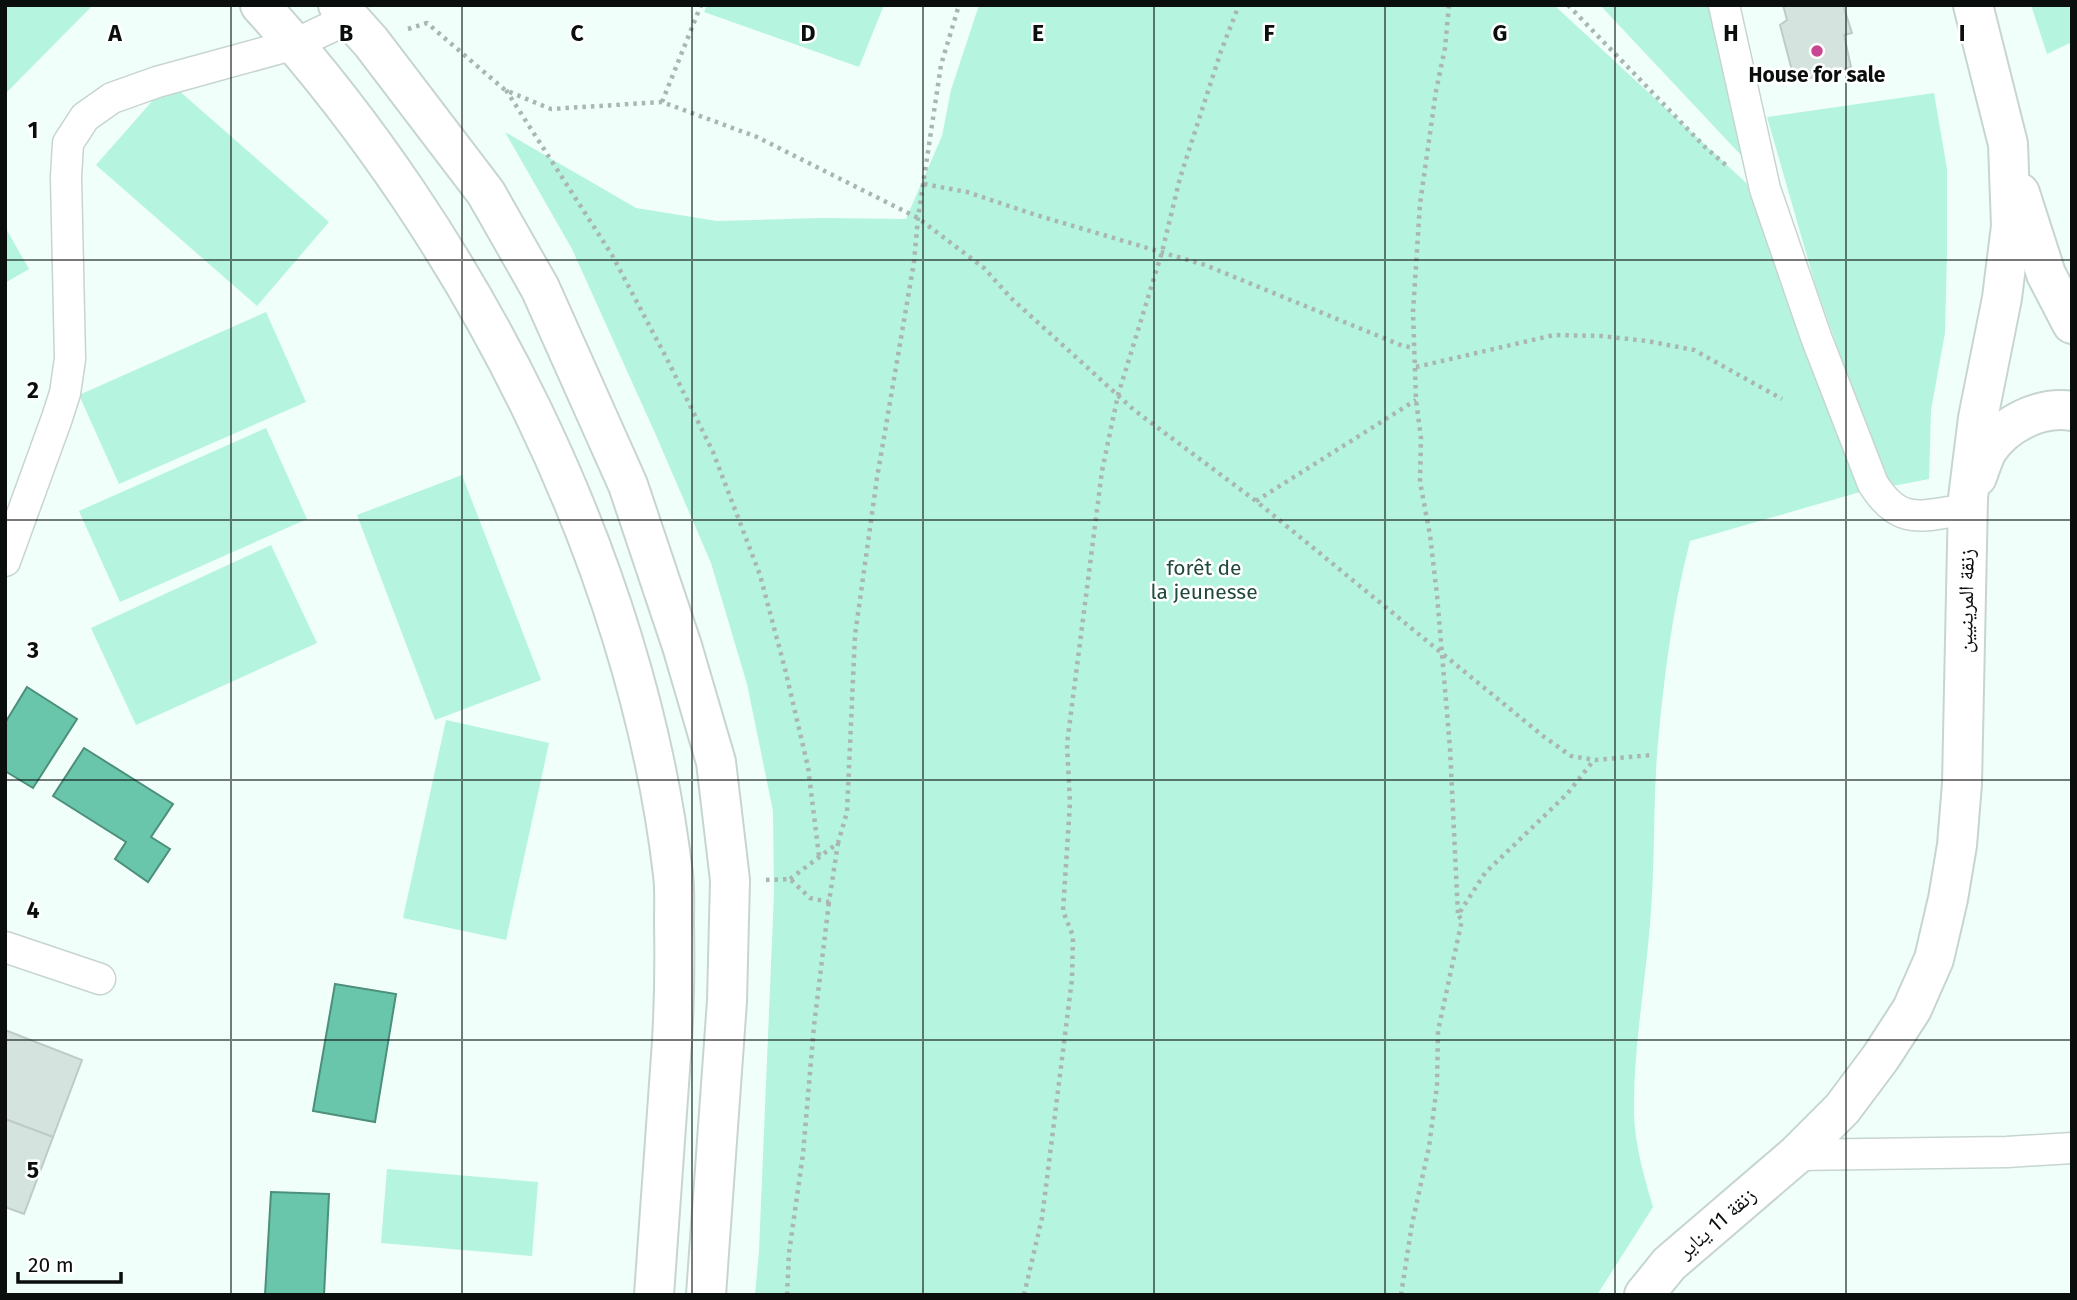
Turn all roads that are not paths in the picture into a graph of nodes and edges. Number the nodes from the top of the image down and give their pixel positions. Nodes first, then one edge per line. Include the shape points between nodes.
1 (260, 5) edge
2 (1724, 5) edge
3 (1973, 5) edge
4 (353, 22) edge
5 (295, 44) junction
6 (2008, 144) junction
7 (2072, 324) edge
8 (2072, 411) edge
9 (1968, 503) junction
10 (5, 561) edge
11 (5, 947) edge
12 (100, 979) dead end
13 (2072, 1148) edge
14 (1796, 1155) junction
15 (654, 1295) edge
16 (706, 1295) edge
17 (1644, 1295) edge

1 - 5 main road
2 - 9 street via 1771,207 1873,485 1884,501 1910,516
3 - 6 main road, زنقة المرينيين
4 - 5 street
4 - 16 main road via 486,193 540,288 628,485 716,762 730,880 727,1001
5 - 10 street via 113,98 85,117 68,143 70,359 65,393
5 - 15 main road via 400,182 476,305 524,392 566,483 616,617 656,765 674,877 676,993
6 - 7 main road via 2046,274
6 - 9 main road, زنقة المرينيين via 2011,226
8 - 9 main road via 2032,415 2007,429 1987,451
9 - 14 main road, زنقة المرينيين via 1958,845 1934,959 1912,1009 1881,1057 1842,1109
11 - 12 street
13 - 14 street
14 - 17 main road, زنقة 11 يناير via 1669,1264

